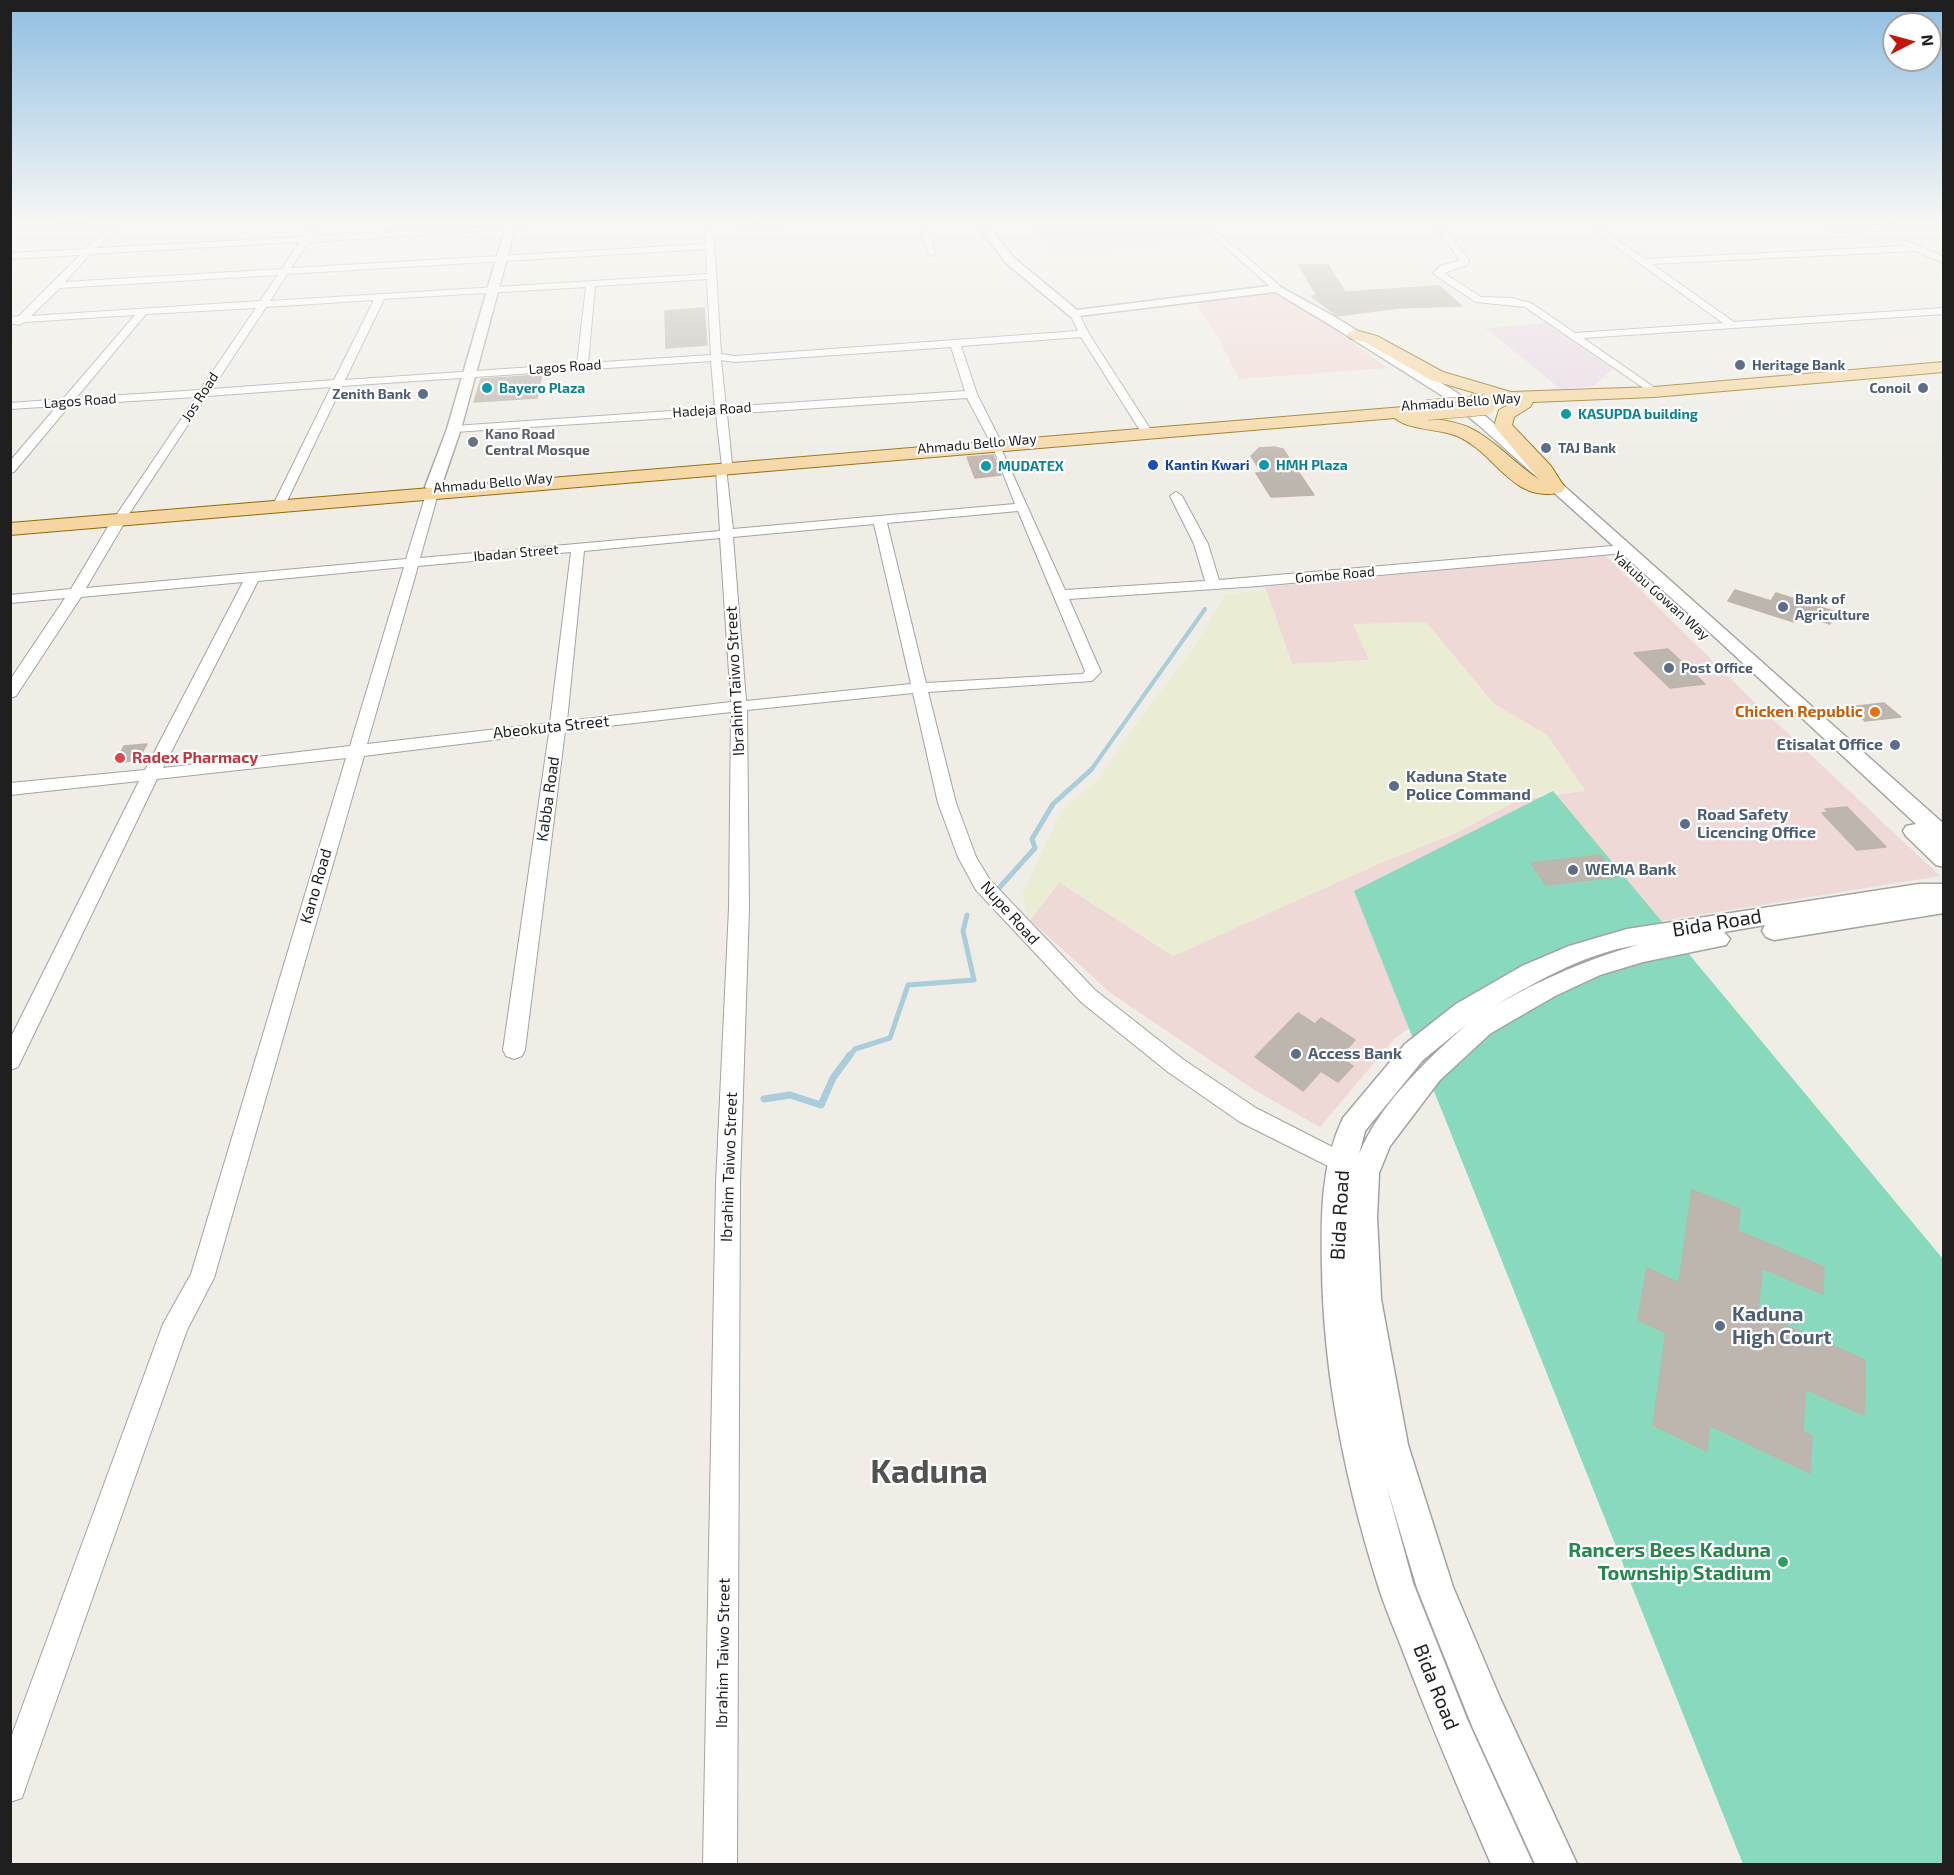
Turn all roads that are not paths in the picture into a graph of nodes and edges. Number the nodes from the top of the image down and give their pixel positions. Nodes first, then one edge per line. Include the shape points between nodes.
1 (33, 308) edge
2 (209, 308) edge
3 (259, 308) edge
4 (375, 308) edge
5 (488, 308) edge
6 (588, 308) edge
7 (715, 308) edge
8 (1067, 308) edge
9 (1117, 308) edge
10 (1311, 308) edge
11 (1531, 308) edge
12 (1709, 308) edge
13 (1944, 311) edge
14 (142, 313) junction
15 (1074, 314) junction
16 (21, 320) junction
17 (10, 321) edge
18 (1732, 325) junction
19 (10, 331) edge
20 (1083, 332) junction
21 (1355, 335) junction
22 (1574, 336) junction
23 (955, 344) junction
24 (720, 357) junction
25 (582, 366) junction
26 (1944, 367) edge
27 (468, 373) junction
28 (1944, 373) edge
29 (340, 382) junction
30 (203, 392) junction
31 (1654, 392) junction
32 (971, 394) junction
33 (1522, 400) junction
34 (69, 402) junction
35 (10, 406) edge
36 (720, 409) junction
37 (1387, 411) junction
38 (454, 429) junction
39 (1145, 430) junction
40 (996, 445) junction
41 (724, 467) junction
42 (10, 469) edge
43 (1548, 489) junction
44 (432, 491) junction
45 (1176, 496) dead end
46 (281, 501) junction
47 (1022, 507) junction
48 (121, 517) junction
49 (880, 522) junction
50 (10, 524) edge
51 (10, 530) edge
52 (727, 535) junction
53 (578, 547) junction
54 (1616, 549) junction
55 (410, 563) junction
56 (252, 579) junction
57 (1214, 585) junction
58 (76, 593) junction
59 (1061, 596) junction
60 (10, 598) edge
61 (921, 688) junction
62 (10, 693) edge
63 (739, 707) junction
64 (558, 726) junction
65 (355, 750) junction
66 (150, 776) junction
67 (10, 789) edge
68 (1944, 837) edge
69 (1944, 860) edge
70 (1944, 892) edge
71 (1944, 904) edge
72 (513, 1050) dead end
73 (10, 1060) edge
74 (1342, 1163) junction
75 (1454, 1633) junction
76 (1418, 1642) junction
77 (10, 1786) edge
78 (720, 1864) edge
79 (1512, 1864) edge
80 (1556, 1864) edge

1 - 16 street
2 - 14 street
3 - 30 street, Jos Road
4 - 29 street
5 - 27 street
6 - 25 street
7 - 24 street, Ibrahim Taiwo Street
8 - 15 street
9 - 15 street
10 - 21 street, Yakubu Gowan Way
11 - 22 street
12 - 18 street
13 - 18 street
14 - 16 street
14 - 34 street
15 - 20 street
16 - 17 street
16 - 19 street
18 - 22 street
20 - 23 street, Lagos Road
20 - 24 street
20 - 39 street
21 - 33 main road via 1371,339 1452,381
21 - 37 main road via 1357,343 1400,373 1403,387
21 - 43 street, Yakubu Gowan Way via 1430,383
22 - 31 street
23 - 24 street, Lagos Road
23 - 32 street
24 - 25 street, Lagos Road
24 - 36 street, Ibrahim Taiwo Street
25 - 27 street, Lagos Road
26 - 31 main road, Ahmadu Bello Way
27 - 29 street, Lagos Road
27 - 38 street
28 - 33 main road, Ahmadu Bello Way via 1624,400
29 - 30 street, Lagos Road
29 - 46 street
30 - 34 street, Lagos Road
30 - 48 street, Jos Road
31 - 33 main road, Ahmadu Bello Way
32 - 36 street, Hadeja Road
32 - 40 street
33 - 37 main road, Ahmadu Bello Way, bridge
33 - 43 main road via 1505,414 1503,426 1544,470
34 - 35 street, Lagos Road
34 - 42 street
36 - 38 street, Hadeja Road
36 - 41 street, Ibrahim Taiwo Street
37 - 39 main road, Ahmadu Bello Way
37 - 40 main road, Ahmadu Bello Way
37 - 43 main road via 1464,432 1513,472
38 - 44 street
39 - 40 main road, Ahmadu Bello Way
40 - 41 main road, Ahmadu Bello Way
40 - 47 street
41 - 44 main road, Ahmadu Bello Way
41 - 52 street, Ibrahim Taiwo Street
43 - 54 street, Yakubu Gowan Way
44 - 46 main road, Ahmadu Bello Way
44 - 48 main road, Ahmadu Bello Way
44 - 55 street, Kano Road
45 - 57 street via 1201,544
46 - 48 main road, Ahmadu Bello Way
47 - 49 street, Ibadan Street
47 - 59 street
48 - 50 main road, Ahmadu Bello Way
48 - 51 main road, Ahmadu Bello Way
48 - 58 street, Jos Road
49 - 52 street, Ibadan Street
49 - 61 street, Nupe Road
52 - 53 street, Ibadan Street
52 - 63 street, Ibrahim Taiwo Street
53 - 55 street, Ibadan Street
53 - 64 street, Kabba Road
54 - 57 street, Gombe Road
54 - 68 street, Yakubu Gowan Way via 1724,636
54 - 69 street, Yakubu Gowan Way
55 - 56 street, Ibadan Street
55 - 65 street, Kano Road
56 - 58 street, Ibadan Street
56 - 66 street
57 - 59 street, Gombe Road
58 - 60 street, Ibadan Street
58 - 62 street, Jos Road
59 - 61 street, Abeokuta Street via 1092,675
61 - 63 street, Abeokuta Street
61 - 74 street, Nupe Road via 947,803 967,857 1002,907 1089,996 1176,1066 1248,1115
63 - 64 street, Abeokuta Street
63 - 78 street, Ibrahim Taiwo Street via 739,908 728,1183
64 - 65 street, Abeokuta Street
64 - 72 street, Kabba Road
65 - 66 street, Abeokuta Street
65 - 77 street, Kano Road via 202,1278 176,1324
66 - 67 street, Abeokuta Street
66 - 73 street
70 - 74 street, Bida Road via 1918,892 1627,938 1531,973 1465,1011 1414,1052 1353,1126
71 - 75 street, Bida Road via 1707,940 1592,968 1546,988 1482,1026 1431,1072 1379,1138 1365,1173 1362,1217 1366,1299 1391,1445 1435,1588
74 - 76 street, Bida Road via 1336,1209 1338,1304 1356,1437 1395,1583
75 - 76 street
75 - 80 street, Bida Road
76 - 79 street, Bida Road

